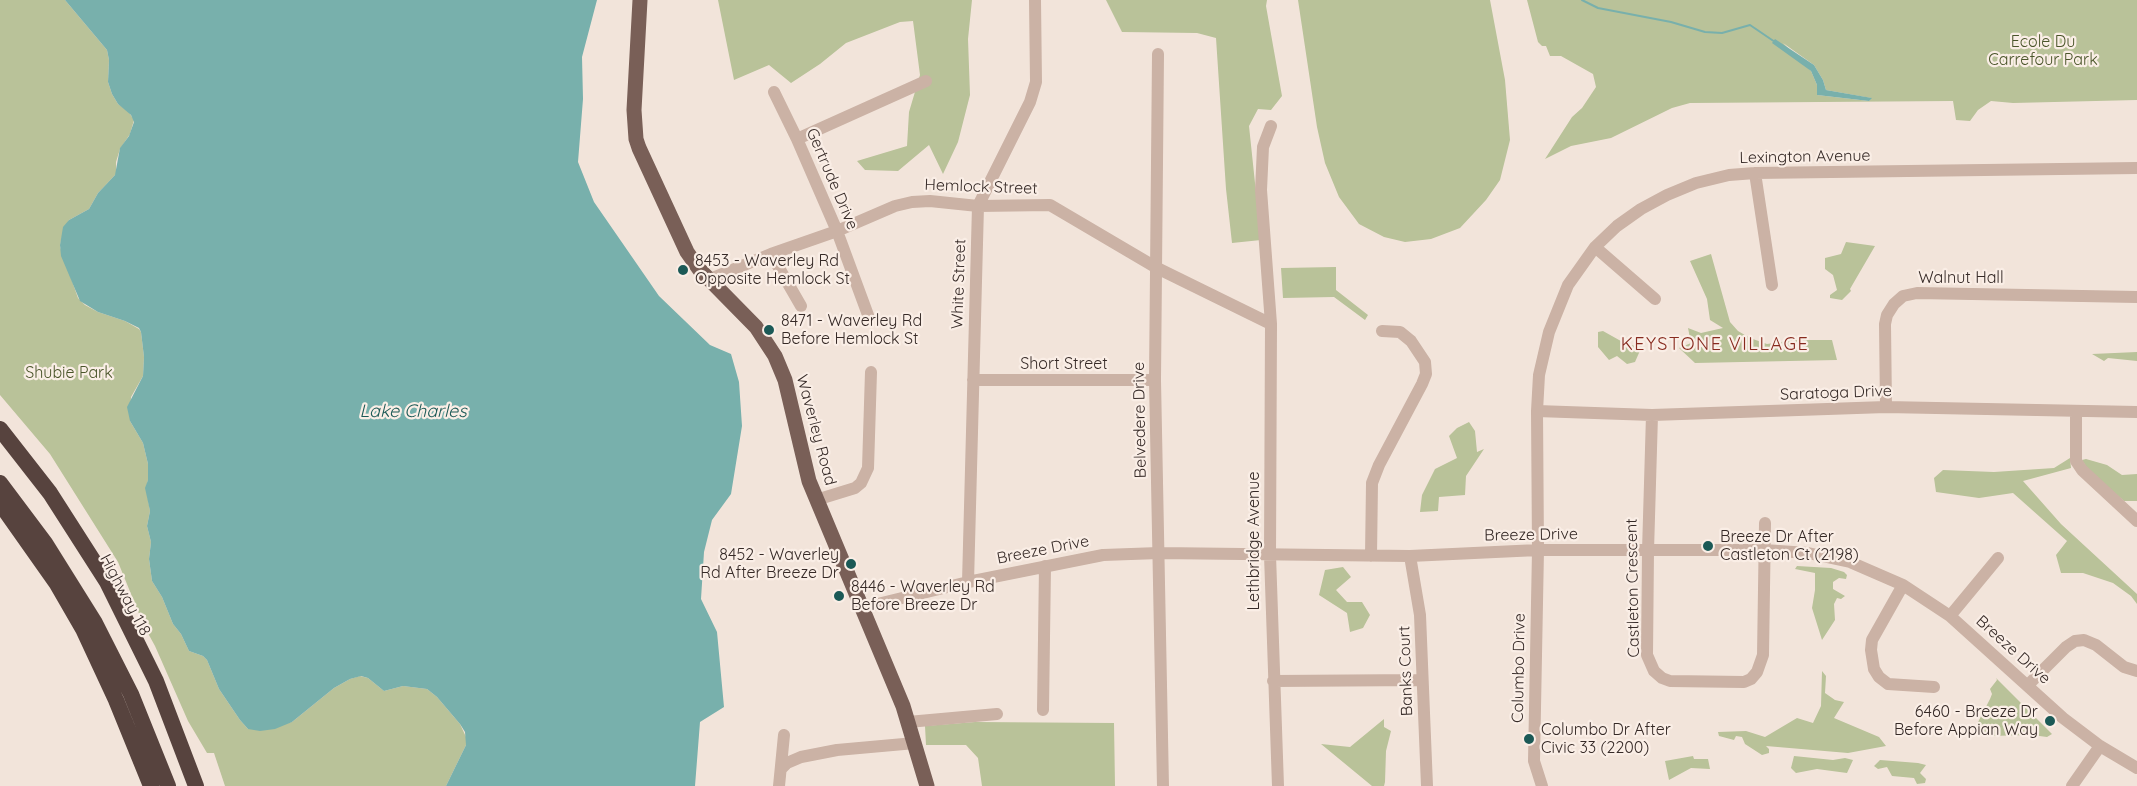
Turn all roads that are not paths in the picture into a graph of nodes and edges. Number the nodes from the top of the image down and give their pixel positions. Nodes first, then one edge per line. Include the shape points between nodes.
1 (640, 0) edge
2 (1035, 0) edge
3 (1158, 54) dead end
4 (926, 81) dead end
5 (774, 92) dead end
6 (1271, 126) dead end
7 (797, 139) junction
8 (2137, 168) edge
9 (1755, 173) junction
10 (978, 206) junction
11 (837, 231) junction
12 (1595, 247) junction
13 (771, 254) junction
14 (1157, 268) junction
15 (710, 279) junction
16 (1772, 285) dead end
17 (2137, 297) edge
18 (1654, 299) dead end
19 (801, 306) dead end
20 (868, 315) dead end
21 (1271, 324) junction
22 (1382, 331) dead end
23 (871, 372) dead end
24 (973, 380) junction
25 (1155, 380) junction
26 (1886, 407) junction
27 (1537, 411) junction
28 (2076, 412) junction
29 (2137, 412) edge
30 (1652, 415) junction
31 (0, 429) edge
32 (0, 438) edge
33 (0, 483) edge
34 (816, 500) junction
35 (0, 502) edge
36 (2137, 521) edge
37 (1765, 523) dead end
38 (1538, 550) junction
39 (1764, 550) junction
40 (1648, 551) junction
41 (1159, 553) junction
42 (1270, 555) junction
43 (1371, 556) junction
44 (1410, 556) junction
45 (1998, 558) dead end
46 (1045, 566) junction
47 (968, 582) junction
48 (1903, 585) junction
49 (861, 608) junction
50 (1950, 616) junction
51 (2137, 671) edge
52 (1422, 680) junction
53 (1273, 681) junction
54 (2028, 685) junction
55 (1934, 687) dead end
56 (1043, 710) dead end
57 (997, 714) dead end
58 (908, 722) junction
59 (784, 735) dead end
60 (915, 743) junction
61 (2100, 746) junction
62 (2137, 768) edge
63 (781, 769) junction
64 (151, 786) edge
65 (168, 786) edge
66 (189, 786) edge
67 (196, 786) edge
68 (779, 786) edge
69 (927, 786) edge
70 (1162, 786) edge
71 (1278, 786) edge
72 (1427, 786) edge
73 (1542, 786) edge
74 (2072, 786) edge

1 - 15 main road, Waverley Road via 636,138 676,234
2 - 10 street, White Street via 1036,82 1030,102
3 - 14 street, Belvedere Drive
4 - 7 street
5 - 7 street, Gertrude Drive
6 - 21 street, Lethbridge Avenue via 1263,147 1261,190
7 - 11 street, Gertrude Drive
8 - 9 street, Lexington Avenue
9 - 12 street, Lexington Avenue via 1696,183 1667,195 1617,226
9 - 16 street
10 - 11 street, Hemlock Street via 912,202
10 - 14 street, Hemlock Street via 1050,206
10 - 24 street, White Street
11 - 13 street, Hemlock Street
11 - 20 street, Gertrude Drive
12 - 18 street
12 - 27 street, Lexington Avenue via 1568,285 1549,332 1539,375
13 - 15 street, Hemlock Street
13 - 19 street
14 - 21 street, Hemlock Street
14 - 25 street, Belvedere Drive
15 - 34 main road, Waverley Road via 756,327 775,356 785,380
17 - 26 street, Walnut Hall via 1917,293 1903,296 1894,304 1885,324
21 - 42 street, Lethbridge Avenue
22 - 43 street via 1400,332 1411,341 1425,362 1426,374 1372,483
23 - 34 street via 868,468 855,488
24 - 25 street, Short Street
24 - 47 street, White Street
25 - 41 street, Belvedere Drive
26 - 28 street, Saratoga Drive
26 - 30 street, Saratoga Drive
27 - 30 street, Saratoga Drive
27 - 38 street, Lexington Avenue
28 - 29 street, Saratoga Drive
28 - 36 street via 2076,461
30 - 40 street, Castleton Crescent
31 - 67 highway via 72,525 111,591 156,681
32 - 66 highway, Highway 118 via 45,498 101,586 150,684
33 - 65 highway via 45,543 94,623 131,694
34 - 49 main road, Waverley Road
35 - 64 highway via 83,629
37 - 39 street, Castleton Crescent
38 - 40 street, Breeze Drive
38 - 44 street, Breeze Drive
38 - 73 street, Columbo Drive via 1534,761
39 - 40 street, Breeze Drive
39 - 40 street, Castleton Crescent via 1763,655 1757,672 1743,682 1671,681 1654,671 1647,655
39 - 48 street, Breeze Drive via 1831,557
41 - 42 street, Breeze Drive
41 - 46 street, Breeze Drive via 1103,555
41 - 70 street, Belvedere Drive
42 - 43 street, Breeze Drive
42 - 53 street, Lethbridge Avenue
43 - 44 street, Breeze Drive
44 - 52 street, Banks Court via 1420,615
45 - 50 street
46 - 47 street, Breeze Drive
46 - 56 street
47 - 49 street, Breeze Drive
48 - 50 street, Breeze Drive
48 - 55 street via 1872,640 1874,669 1888,684
49 - 58 main road, Waverley Road
50 - 54 street, Breeze Drive
51 - 54 street via 2124,667 2096,645 2075,641
52 - 53 street
52 - 72 street, Banks Court
53 - 71 street, Lethbridge Avenue
54 - 61 street, Breeze Drive
57 - 58 street
58 - 60 main road, Waverley Road
59 - 63 street
60 - 63 street via 837,750 801,757
60 - 69 main road, Waverley Road
61 - 62 street, Breeze Drive
61 - 74 street
63 - 68 street

